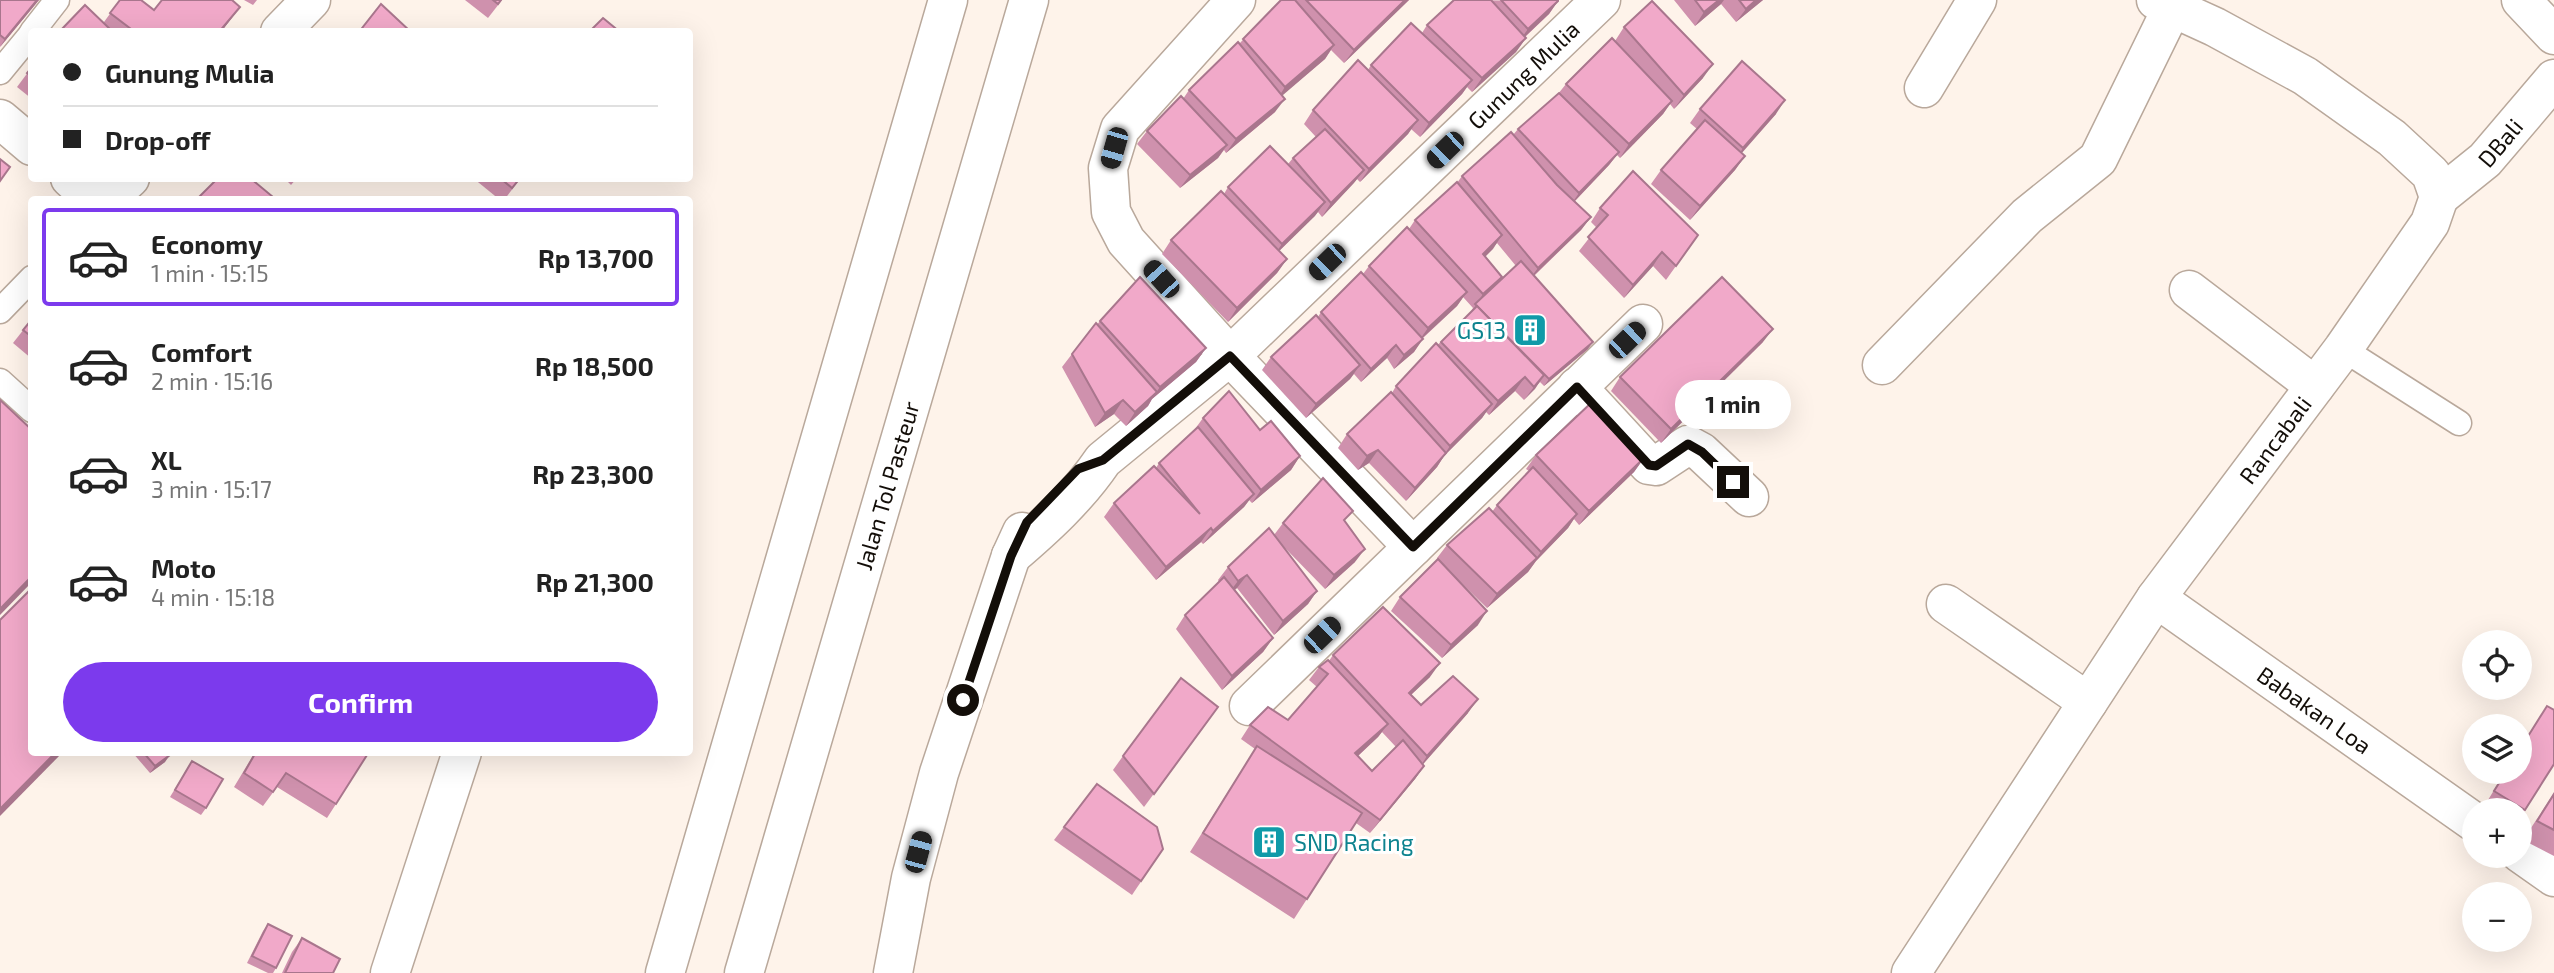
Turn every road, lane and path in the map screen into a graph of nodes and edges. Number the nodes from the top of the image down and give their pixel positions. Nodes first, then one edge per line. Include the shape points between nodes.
1 (57, 0) edge
2 (311, 0) edge
3 (948, 0) edge
4 (1029, 0) edge
5 (1236, 0) edge
6 (1601, 0) edge
7 (1977, 0) edge
8 (2521, 0) edge
9 (2164, 4) edge
10 (35, 28) edge
11 (284, 28) edge
12 (2554, 35) edge
13 (28, 37) edge
14 (0, 72) edge
15 (2554, 79) edge
16 (1924, 88) dead end
17 (0, 119) edge
18 (28, 143) edge
19 (74, 182) edge
20 (126, 182) edge
21 (90, 196) edge
22 (110, 196) edge
23 (2439, 197) junction
24 (28, 282) edge
25 (2189, 290) dead end
26 (0, 311) edge
27 (1643, 324) dead end
28 (2343, 349) junction
29 (1230, 356) junction
30 (1882, 365) dead end
31 (0, 381) edge
32 (2315, 386) junction
33 (1577, 387) junction
34 (28, 407) edge
35 (2459, 423) dead end
36 (1749, 496) dead end
37 (1413, 547) junction
38 (2156, 598) junction
39 (1946, 604) dead end
40 (2088, 702) junction
41 (1249, 706) dead end
42 (461, 756) edge
43 (2462, 814) edge
44 (2532, 861) edge
45 (2554, 877) edge
46 (390, 973) edge
47 (665, 973) edge
48 (744, 973) edge
49 (893, 973) edge
50 (1911, 973) edge

1 - 10 lane
2 - 11 main road
3 - 47 main road
4 - 48 main road, Jalan Tol Pasteur
5 - 29 main road via 1120,129 1108,168 1111,212 1126,241
6 - 29 main road, Gunung Mulia
7 - 16 main road
8 - 12 main road
9 - 23 main road via 2305,76 2392,138 2431,174
9 - 30 main road via 2098,159 2027,216
13 - 14 lane
15 - 23 main road, DBali via 2485,160
17 - 18 main road
19 - 21 main road
20 - 22 main road
23 - 28 main road, Rancabali via 2430,223
24 - 26 lane
25 - 32 main road
27 - 33 main road
28 - 32 main road, Rancabali
28 - 35 lane
29 - 37 main road
29 - 49 main road, Gunung Mulia via 1103,460 1078,469 1027,522 1011,556 939,773 911,878
31 - 34 lane
32 - 38 main road, Rancabali
33 - 36 main road via 1649,465 1656,466 1688,444
33 - 37 main road
37 - 41 main road
38 - 40 main road, Rancabali
38 - 43 main road, Babakan Loa
39 - 40 main road
40 - 50 main road, Rancabali
42 - 46 main road
44 - 45 main road

